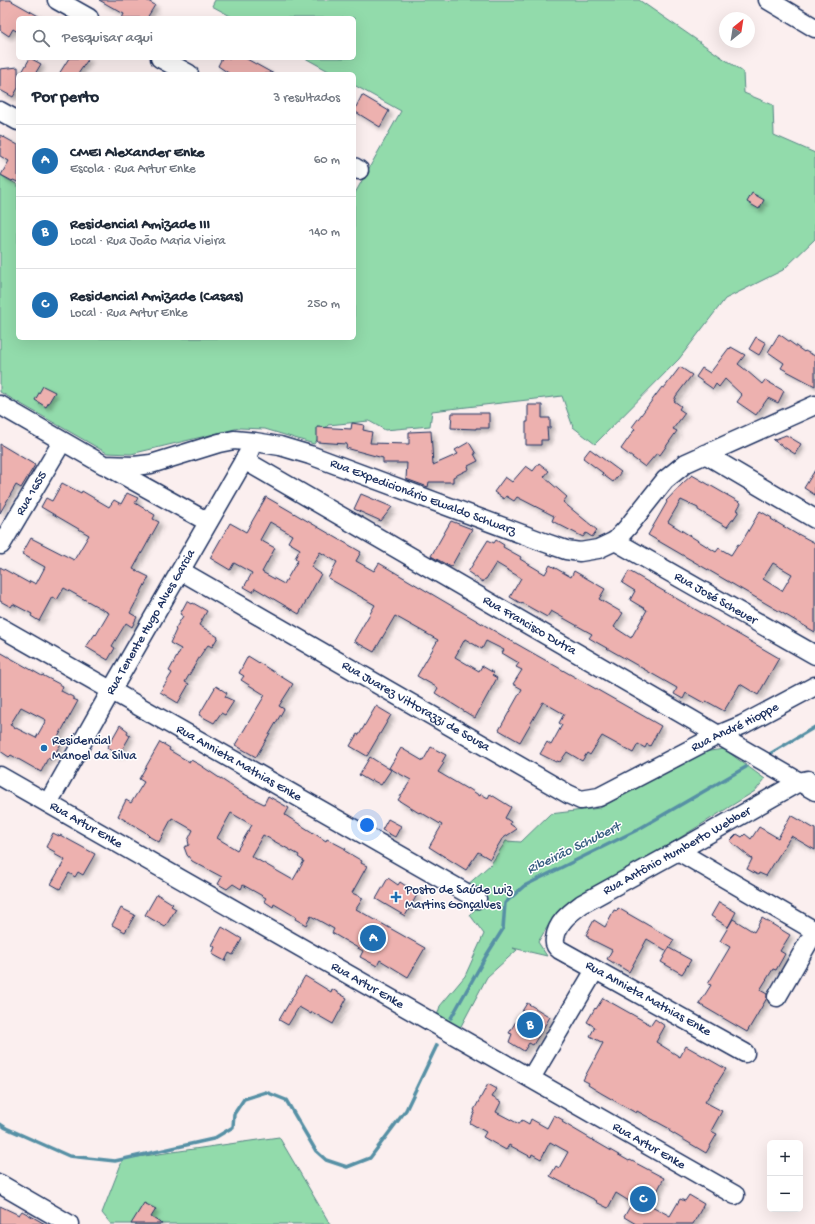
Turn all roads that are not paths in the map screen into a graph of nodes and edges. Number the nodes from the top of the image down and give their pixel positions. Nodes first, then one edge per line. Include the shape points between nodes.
1 (57, 0) edge
2 (768, 0) edge
3 (85, 16) edge
4 (815, 28) edge
5 (164, 60) edge
6 (185, 72) edge
7 (0, 111) edge
8 (16, 120) edge
9 (0, 405) edge
10 (815, 405) edge
11 (62, 442) junction
12 (256, 442) junction
13 (705, 454) junction
14 (244, 460) junction
15 (104, 465) junction
16 (815, 519) edge
17 (208, 522) junction
18 (615, 542) junction
19 (1, 545) dead end
20 (181, 570) junction
21 (0, 627) edge
22 (815, 655) edge
23 (815, 686) edge
24 (111, 690) junction
25 (718, 735) junction
26 (655, 768) joint
27 (0, 776) edge
28 (807, 780) edge
29 (815, 791) edge
30 (48, 803) junction
31 (678, 852) junction
32 (477, 900) dead end
33 (815, 931) edge
34 (554, 942) joint
35 (595, 970) junction
36 (777, 996) dead end
37 (745, 1053) dead end
38 (531, 1078) junction
39 (0, 1184) edge
40 (735, 1195) dead end
41 (69, 1224) edge

1 - 3 street
2 - 4 street
5 - 6 street
7 - 8 street
9 - 11 street, Rua Expedicionário Ewaldo Schwarz
10 - 13 street, Rua Expedicionário Ewaldo Schwarz
11 - 15 street, Rua Expedicionário Ewaldo Schwarz
11 - 19 street, Rua 1655
12 - 14 street, Rua Tenente Hugo Alves Garcia
12 - 15 street, Rua Expedicionário Ewaldo Schwarz via 234,440 218,443 151,464
12 - 18 street, Rua Expedicionário Ewaldo Schwarz via 310,455 566,550 598,550
13 - 16 street
13 - 18 street, Rua Expedicionário Ewaldo Schwarz via 686,463 665,480
14 - 17 street, Rua Tenente Hugo Alves Garcia
14 - 25 street, Rua Francisco Dutra
15 - 17 street
17 - 20 street, Rua Tenente Hugo Alves Garcia
18 - 22 street, Rua José Scheuer
20 - 24 street, Rua Tenente Hugo Alves Garcia
20 - 26 street, Rua Juarez Vittorazzi de Sousa via 581,800 599,797
21 - 24 street, Rua Annieta Mathias Enke
23 - 25 street, Rua André Hioppe
24 - 30 street, Rua Tenente Hugo Alves Garcia
24 - 32 street, Rua Annieta Mathias Enke
25 - 26 street, Rua André Hioppe
25 - 28 street, Rua Francisco Dutra
27 - 30 street, Rua Artur Enke
28 - 29 street, Rua Francisco Dutra
28 - 31 street, Rua Antônio Humberto Webber
30 - 38 street, Rua Artur Enke
31 - 33 street
31 - 34 street, Rua Antônio Humberto Webber via 573,910 559,924
33 - 36 street
34 - 35 street, Rua Annieta Mathias Enke via 560,950
35 - 37 street, Rua Annieta Mathias Enke
35 - 38 street
38 - 40 street, Rua Artur Enke
39 - 41 street

